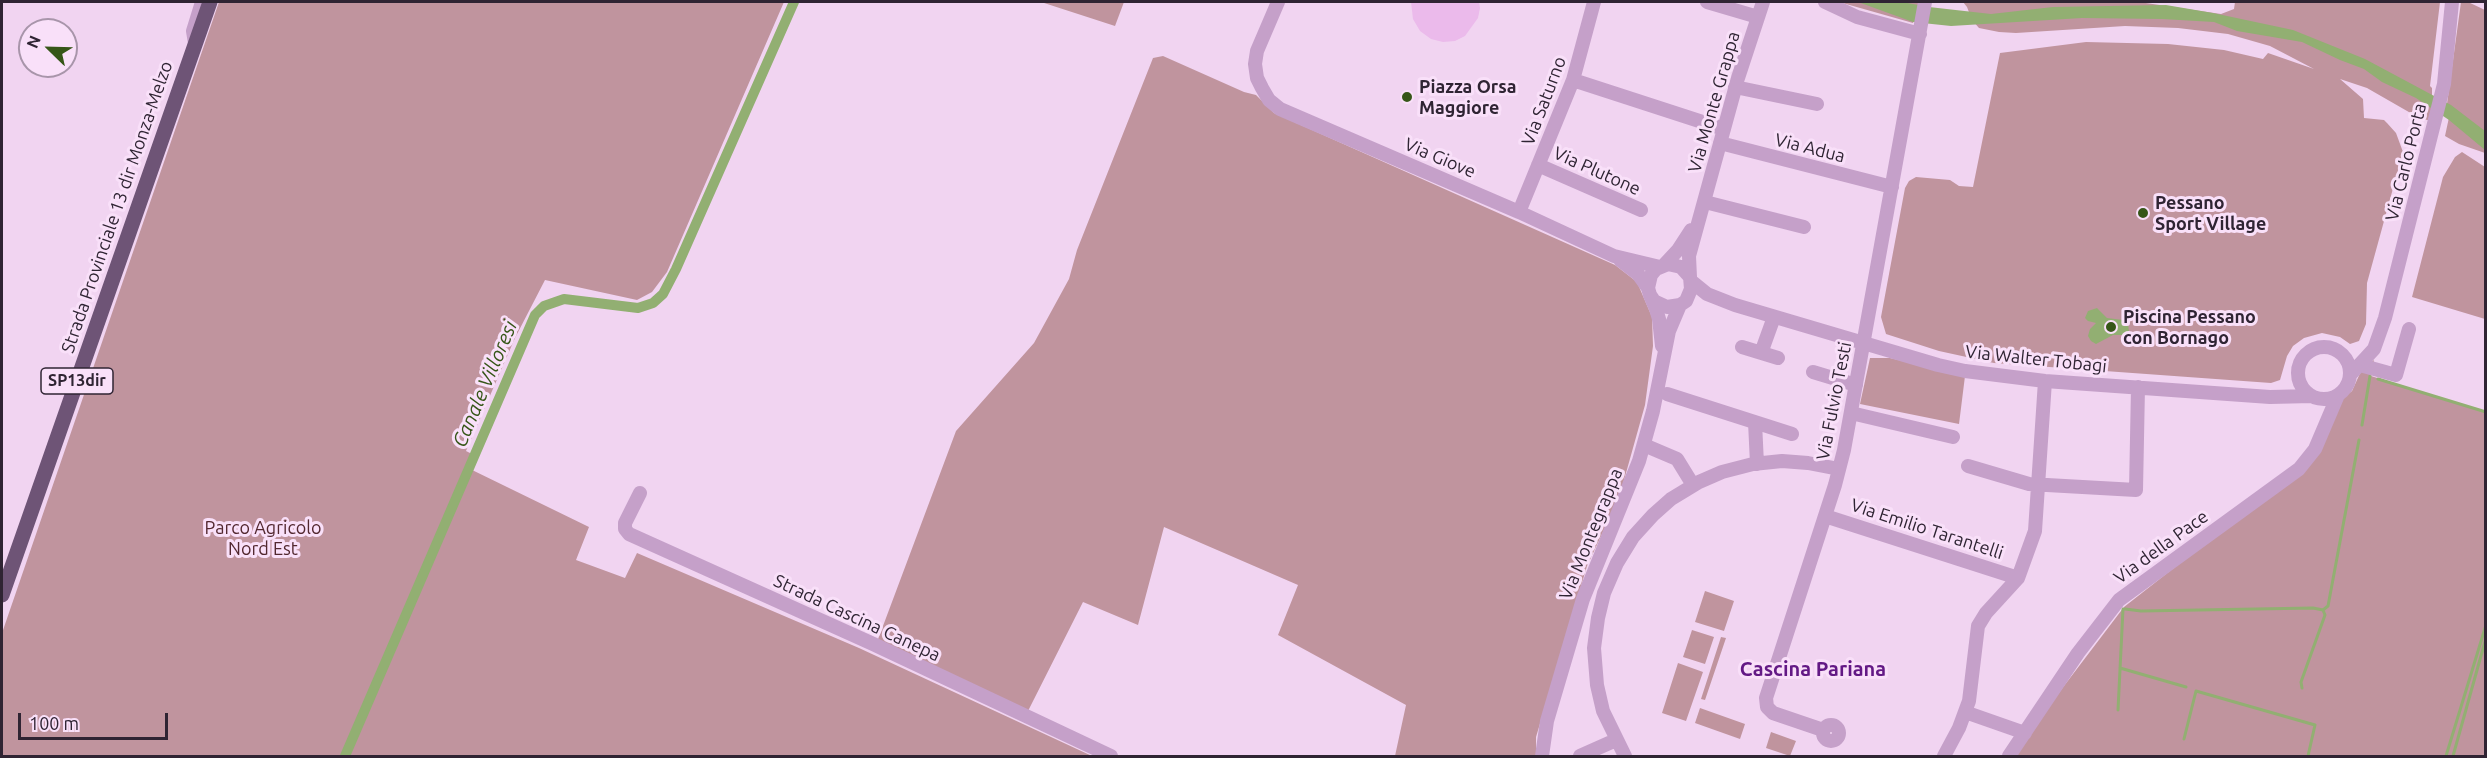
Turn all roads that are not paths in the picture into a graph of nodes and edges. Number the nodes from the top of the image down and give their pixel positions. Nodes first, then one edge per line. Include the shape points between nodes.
1 (202, 2) edge
2 (210, 2) edge
3 (1278, 2) edge
4 (1594, 2) edge
5 (1707, 2) edge
6 (1763, 2) edge
7 (1825, 2) edge
8 (1925, 2) edge
9 (2452, 2) edge
10 (1758, 17) junction
11 (1921, 30) junction
12 (195, 43) junction
13 (1573, 80) junction
14 (1735, 87) junction
15 (1817, 104) dead end
16 (1724, 129) junction
17 (1720, 143) junction
18 (1538, 165) junction
19 (1892, 187) junction
20 (1703, 208) junction
21 (1641, 210) dead end
22 (1519, 212) junction
23 (1804, 227) dead end
24 (1614, 256) junction
25 (1662, 266) junction
26 (1690, 279) junction
27 (1649, 292) junction
28 (1683, 303) junction
29 (1735, 305) junction
30 (1774, 316) junction
31 (2409, 329) dead end
32 (2381, 330) junction
33 (1864, 343) junction
34 (1742, 347) dead end
35 (1761, 353) junction
36 (1778, 358) dead end
37 (2345, 358) junction
38 (1663, 360) junction
39 (2355, 370) junction
40 (1813, 372) dead end
41 (2298, 372) junction
42 (2045, 381) junction
43 (1856, 386) junction
44 (2138, 387) junction
45 (1667, 394) dead end
46 (2338, 395) junction
47 (2313, 396) junction
48 (2270, 397) junction
49 (1851, 413) junction
50 (1755, 422) junction
51 (1792, 434) dead end
52 (1953, 437) dead end
53 (2318, 441) junction
54 (1644, 445) junction
55 (1757, 464) junction
56 (1968, 466) dead end
57 (1839, 469) junction
58 (2039, 484) junction
59 (1694, 485) junction
60 (640, 493) dead end
61 (1825, 516) junction
62 (2018, 578) junction
63 (2, 595) edge
64 (1965, 712) junction
65 (1823, 730) dead end
66 (2025, 733) junction
67 (1616, 741) junction
68 (1111, 756) edge
69 (1542, 756) edge
70 (1580, 756) edge
71 (1625, 756) edge
72 (1944, 756) edge
73 (2008, 756) edge

1 - 12 street via 193,31
2 - 12 main road, Strada Provinciale 13 dir Monza-Melzo / SP13dir
3 - 22 street, Via Giove via 1256,57 1260,85 1269,100 1284,112
4 - 13 street, Via Saturno
5 - 10 street
6 - 10 street, Via Monte Grappa
7 - 11 street via 1857,17
8 - 11 street, Via Fulvio Testi
9 - 32 street, Via Carlo Porta via 2444,84
10 - 14 street, Via Monte Grappa
11 - 19 street, Via Fulvio Testi
12 - 63 main road, Strada Provinciale 13 dir Monza-Melzo / SP13dir
13 - 16 street
13 - 18 street, Via Saturno
14 - 15 street
14 - 16 street, Via Monte Grappa
16 - 17 street, Via Monte Grappa
17 - 19 street, Via Adua
17 - 20 street, Via Monte Grappa
18 - 21 street, Via Plutone
18 - 22 street, Via Saturno
19 - 33 street, Via Fulvio Testi
20 - 23 street
20 - 25 street, Via Monte Grappa via 1680,248
20 - 26 street, Via Monte Grappa via 1688,258
22 - 24 street, Via Giove
24 - 25 street, Via Giove
24 - 27 street, Via Giove via 1635,272
25 - 26 street via 1681,267
25 - 27 street via 1651,275
26 - 28 street via 1691,289
26 - 29 street, Via Walter Tobagi via 1707,294
27 - 28 street via 1654,301 1667,307
27 - 38 street, Via Montegrappa via 1660,324
28 - 29 street, Via Walter Tobagi via 1705,300
28 - 38 street, Via Montegrappa via 1671,325
29 - 30 street, Via Walter Tobagi
30 - 33 street, Via Walter Tobagi
30 - 35 street
31 - 39 street via 2396,375
32 - 37 street, Via Carlo Porta via 2369,348
32 - 39 street, Via Carlo Porta via 2374,349
33 - 42 street, Via Walter Tobagi via 1965,371
33 - 43 street, Via Fulvio Testi
34 - 35 street
35 - 36 street
37 - 39 street
37 - 41 street via 2334,350 2317,348 2304,357
38 - 54 street, Via Montegrappa
39 - 46 street
40 - 43 street
41 - 47 street via 2301,385
41 - 48 street via 2287,391
42 - 44 street, Via Walter Tobagi
42 - 58 street
43 - 49 street, Via Fulvio Testi
44 - 48 street, Via Walter Tobagi
44 - 58 street via 2136,490
45 - 50 street
46 - 47 street via 2327,399
46 - 53 street, Via della Pace
47 - 48 street, Via Walter Tobagi
47 - 53 street, Via della Pace via 2323,418
49 - 52 street
49 - 57 street, Via Fulvio Testi
50 - 51 street
50 - 55 street
53 - 66 street, Via della Pace via 2295,473 2119,600
54 - 59 street via 1677,459
54 - 69 street, Via Montegrappa via 1585,593 1547,721
55 - 57 street via 1792,462
55 - 59 street via 1722,472
56 - 58 street via 2022,483
57 - 61 street, Via Fulvio Testi
58 - 62 street via 2035,531
59 - 67 street via 1665,504 1642,526 1617,563 1604,593 1596,630 1595,664 1603,711
60 - 68 street, Strada Cascina Canepa via 625,523 629,534
61 - 62 street, Via Emilio Tarantelli
61 - 65 street, Via Fulvio Testi via 1766,698 1767,707 1773,712
62 - 64 street via 1978,626 1973,682
64 - 66 street
64 - 72 street
66 - 73 street, Via della Pace
67 - 70 street
67 - 71 street

